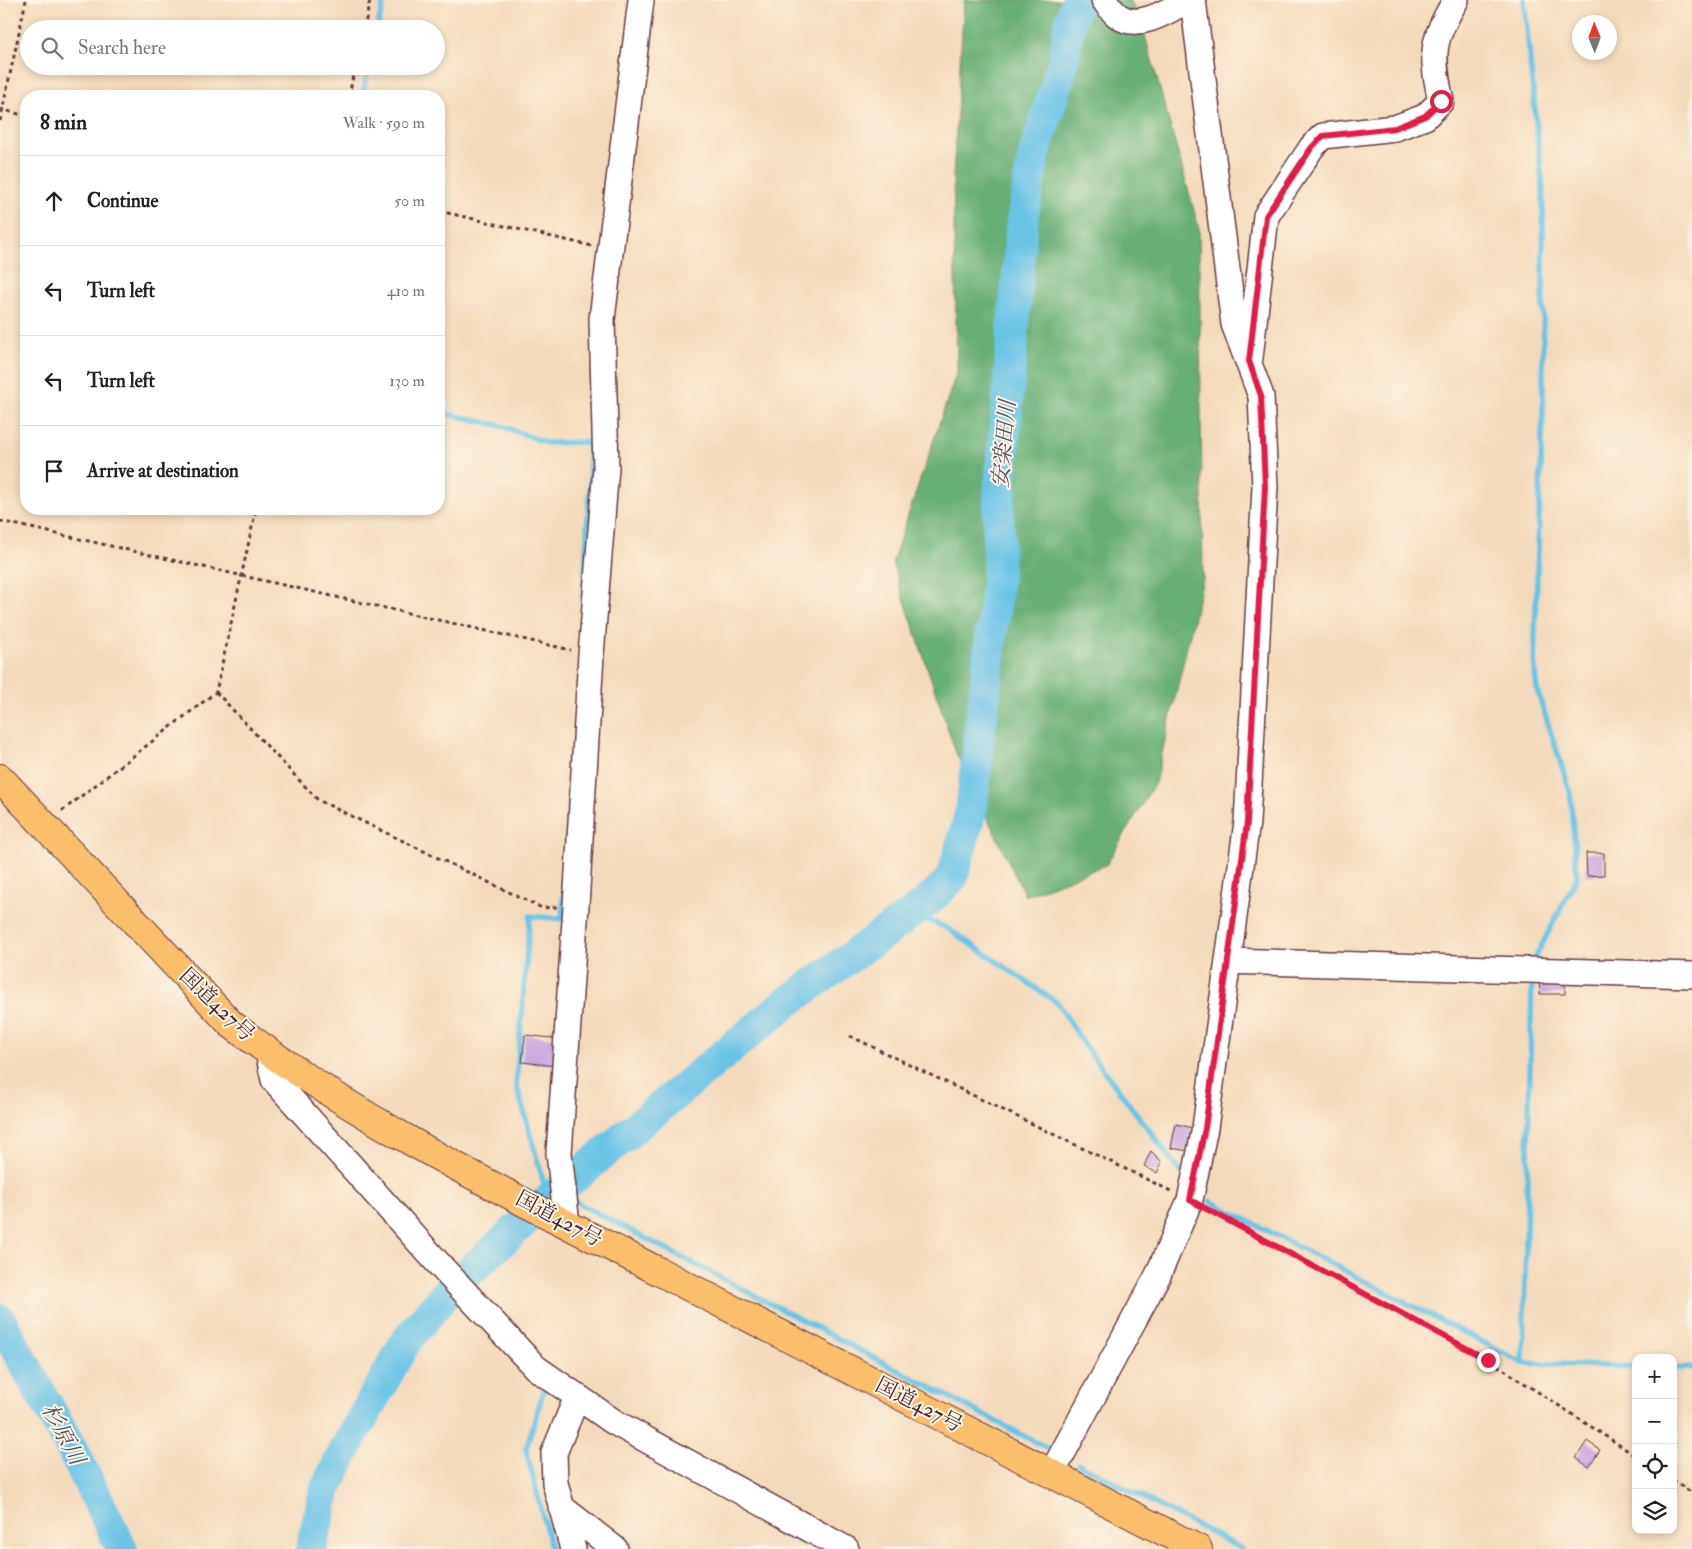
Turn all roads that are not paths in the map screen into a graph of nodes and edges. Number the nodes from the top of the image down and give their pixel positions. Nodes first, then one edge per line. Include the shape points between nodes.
1 (641, 0) edge
2 (1104, 0) edge
3 (1188, 0) edge
4 (1193, 0) edge
5 (1456, 0) edge
6 (1249, 361) junction
7 (0, 778) edge
8 (1228, 962) junction
9 (1692, 975) edge
10 (268, 1052) junction
11 (560, 1204) junction
12 (576, 1397) junction
13 (1052, 1473) junction
14 (561, 1507) junction
15 (573, 1549) edge
16 (615, 1549) edge
17 (846, 1549) edge
18 (1198, 1549) edge

1 - 11 street via 602,320 606,468 559,1154
2 - 3 street via 1118,16 1132,20 1153,18
4 - 6 street via 1234,324
5 - 6 street via 1435,43 1441,101 1425,116 1395,128 1323,136 1312,147 1266,216
6 - 8 street via 1261,396 1265,487 1247,822
7 - 10 highway, 国道427号 via 231,1024
8 - 9 street
8 - 13 street via 1205,1128 1190,1200 1158,1275
10 - 11 highway, 国道427号 via 356,1111 519,1199
10 - 12 street via 274,1080 536,1368
11 - 13 highway, 国道427号
12 - 14 street via 554,1453 555,1483
12 - 17 street via 614,1422
13 - 18 highway, 国道427号
14 - 15 street
14 - 16 street

